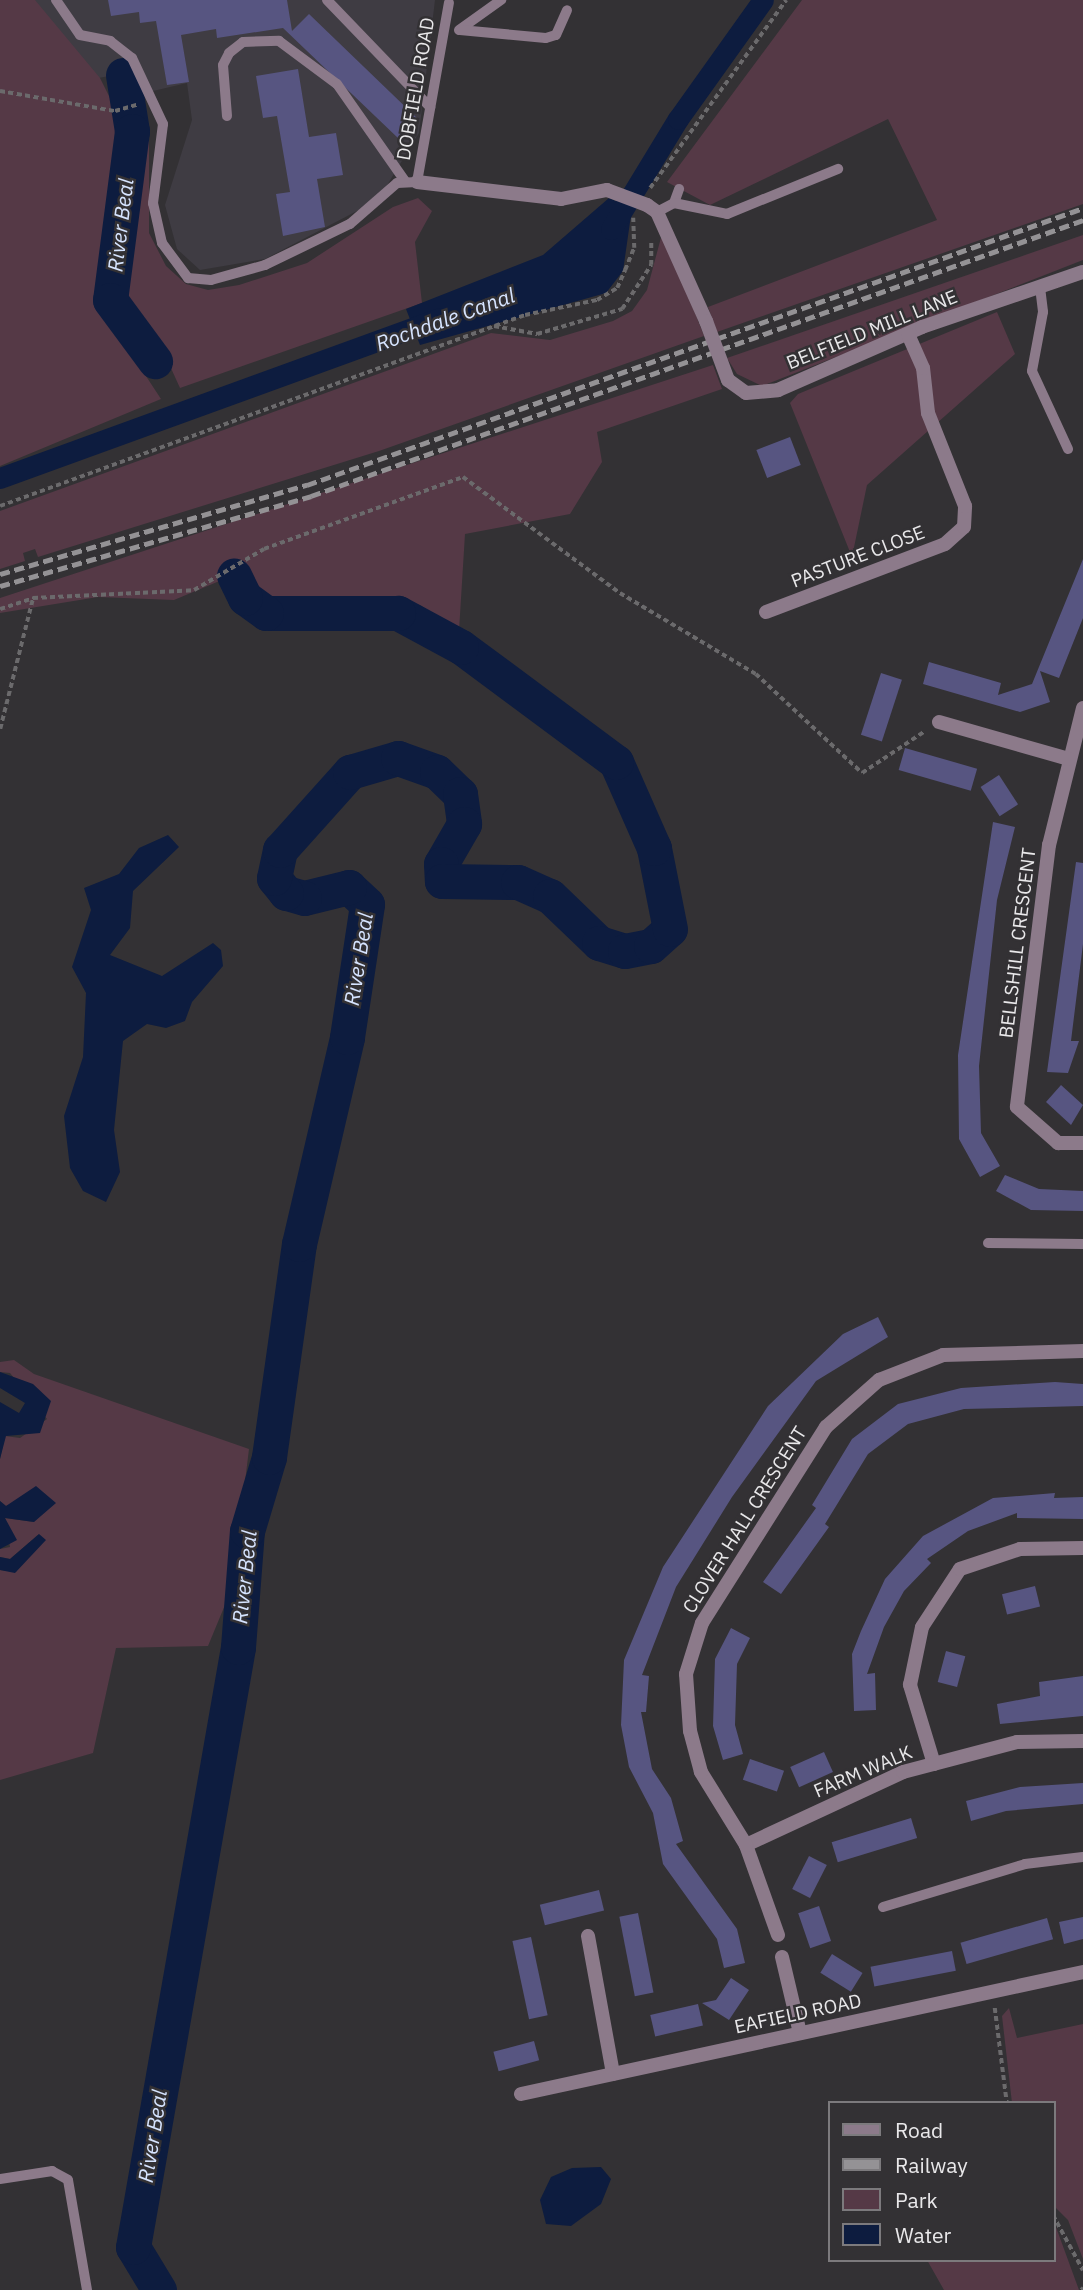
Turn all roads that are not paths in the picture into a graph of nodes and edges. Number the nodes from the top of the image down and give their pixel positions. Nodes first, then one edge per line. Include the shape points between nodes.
1 (56, 0) edge
2 (327, 0) edge
3 (501, 0) edge
4 (449, 2) dead end
5 (567, 10) dead end
6 (460, 30) junction
7 (443, 35) junction
8 (430, 107) junction
9 (228, 116) dead end
10 (838, 169) dead end
11 (411, 182) junction
12 (679, 189) dead end
13 (674, 203) junction
14 (648, 208) junction
15 (1083, 272) edge
16 (1040, 287) junction
17 (908, 334) junction
18 (1068, 449) dead end
19 (766, 612) dead end
20 (1082, 713) edge
21 (939, 722) road end
22 (1069, 759) junction
23 (1083, 1143) edge
24 (988, 1243) dead end
25 (1083, 1244) edge
26 (1083, 1350) edge
27 (1083, 1548) edge
28 (1083, 1741) edge
29 (934, 1764) junction
30 (746, 1845) junction
31 (1083, 1857) edge
32 (883, 1907) dead end
33 (778, 1935) dead end
34 (588, 1936) dead end
35 (782, 1957) dead end
36 (1083, 1972) edge
37 (800, 2033) junction
38 (613, 2074) junction
39 (521, 2094) dead end
40 (0, 2179) edge
41 (87, 2290) edge

1 - 11 lane via 80,35 110,41 132,58 150,91 163,124 155,221 170,260 188,278 211,280 264,265 350,224
2 - 8 lane
3 - 6 lane
4 - 7 lane, DOBFIELD ROAD
5 - 6 lane via 556,35 546,38
6 - 7 lane
7 - 8 lane, DOBFIELD ROAD
8 - 11 lane, DOBFIELD ROAD
9 - 11 lane via 223,65 229,53 243,42 279,41 337,83
10 - 13 lane via 726,214
11 - 14 street, bridge via 561,199 607,190
12 - 13 lane
13 - 14 lane
14 - 17 street, BELFIELD MILL LANE, bridge via 706,321 728,380 746,393 778,390
15 - 16 street, BELFIELD MILL LANE
16 - 17 street, BELFIELD MILL LANE
16 - 18 lane via 1043,312 1032,371
17 - 19 street, PASTURE CLOSE via 923,368 928,413 965,506 964,527 945,544
20 - 22 street, BELLSHILL CRESCENT
21 - 22 street
22 - 23 street, BELLSHILL CRESCENT via 1049,845 1017,1107 1058,1143
24 - 25 lane
26 - 30 street, CLOVER HALL CRESCENT via 996,1350 911,1364 878,1380 826,1427 702,1623 686,1674 701,1772
27 - 29 street via 1020,1549 960,1569 922,1627 910,1685
28 - 29 street, FARM WALK via 1017,1742
29 - 30 street, FARM WALK
30 - 33 street, CLOVER HALL CRESCENT
31 - 32 lane via 1025,1864
34 - 38 street
35 - 37 street
36 - 37 street, EAFIELD ROAD
37 - 38 street, EAFIELD ROAD
38 - 39 street, EAFIELD ROAD
40 - 41 lane via 52,2171 68,2180

